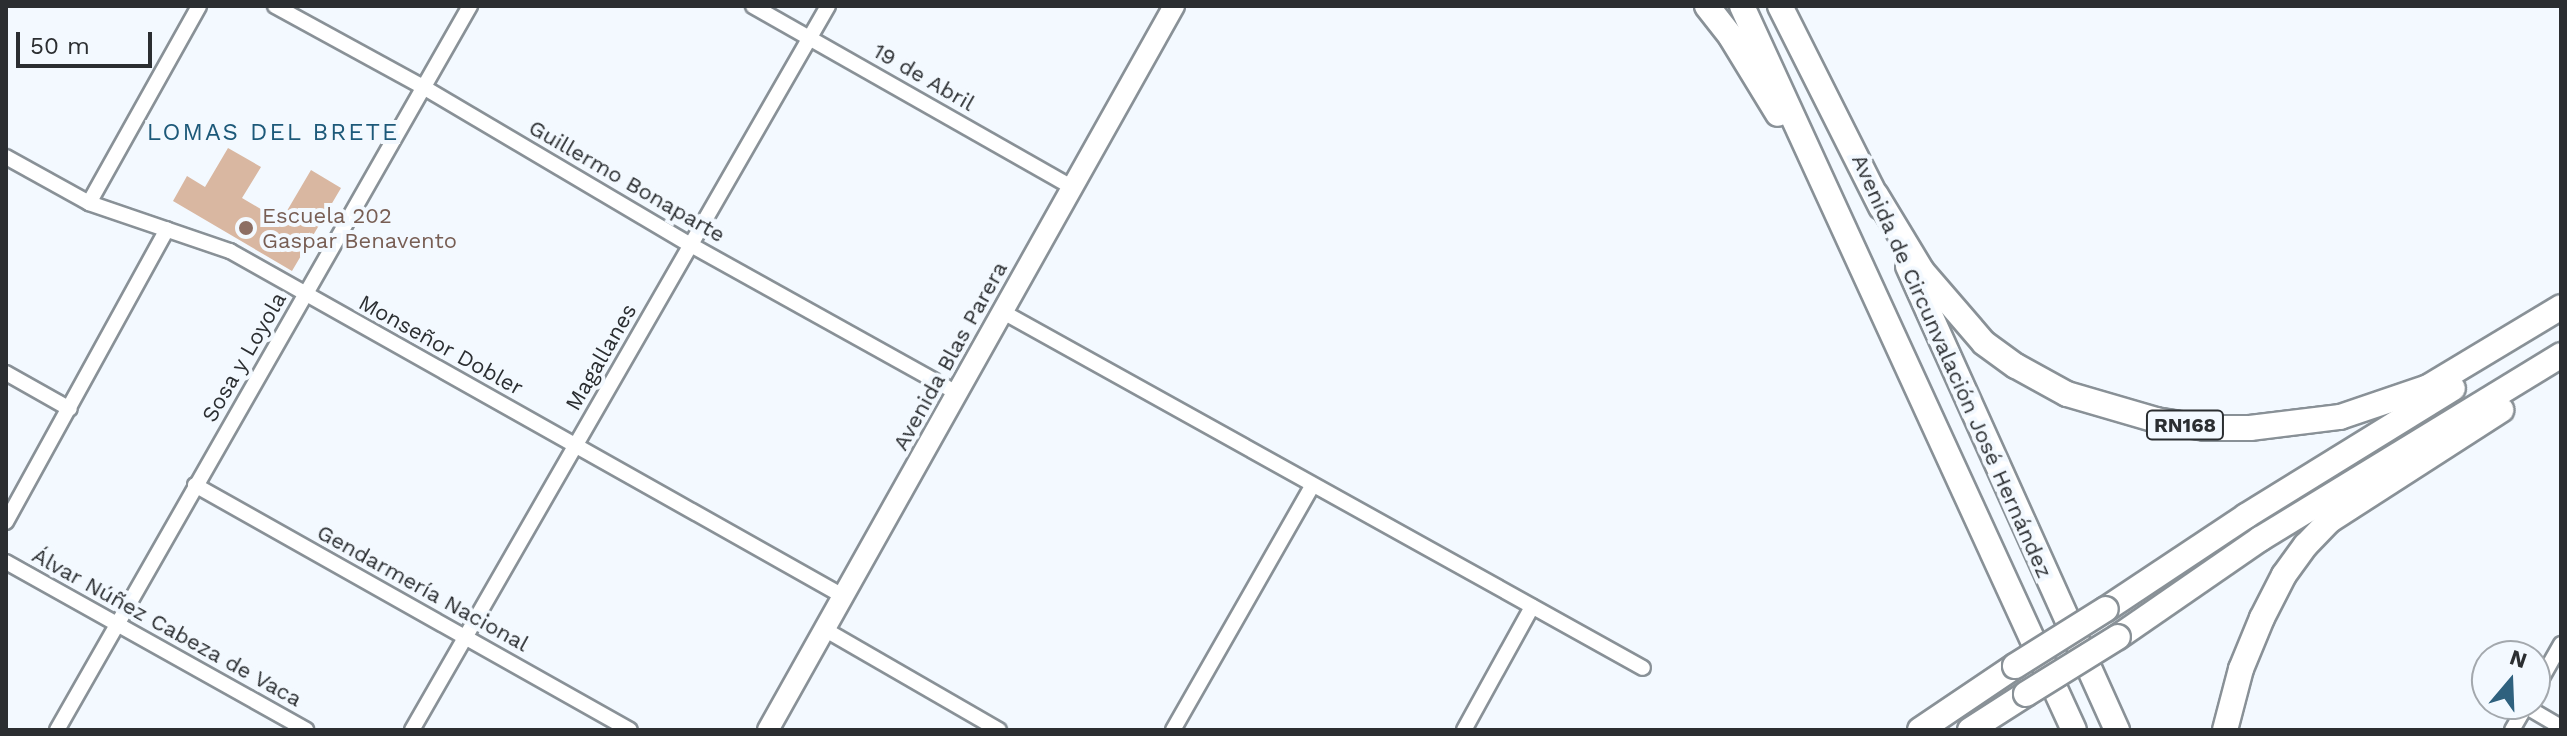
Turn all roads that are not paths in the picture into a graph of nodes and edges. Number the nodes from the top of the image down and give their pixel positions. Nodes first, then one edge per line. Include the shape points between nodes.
1 (199, 6) edge
2 (275, 6) edge
3 (470, 6) edge
4 (753, 6) edge
5 (828, 6) edge
6 (1174, 6) edge
7 (1707, 6) edge
8 (1742, 6) edge
9 (1780, 6) edge
10 (1787, 6) edge
11 (811, 37) junction
12 (1797, 39) junction
13 (425, 88) junction
14 (6, 157) edge
15 (1073, 188) junction
16 (1876, 195) junction
17 (89, 203) junction
18 (1835, 210) junction
19 (167, 229) junction
20 (691, 245) junction
21 (306, 295) junction
22 (2561, 307) edge
23 (1003, 312) junction
24 (2561, 322) edge
25 (2561, 355) edge
26 (2561, 371) edge
27 (6, 373) edge
28 (957, 393) junction
29 (70, 409) junction
30 (576, 445) junction
31 (195, 485) junction
32 (1313, 485) junction
33 (6, 522) edge
34 (6, 562) edge
35 (843, 596) junction
36 (1532, 607) junction
37 (115, 625) junction
38 (824, 629) junction
39 (465, 637) junction
40 (2561, 644) edge
41 (2551, 662) edge
42 (1643, 668) dead end
43 (57, 730) edge
44 (306, 730) edge
45 (412, 730) edge
46 (630, 730) edge
47 (768, 730) edge
48 (999, 730) edge
49 (1173, 730) edge
50 (1464, 730) edge
51 (1920, 730) edge
52 (1970, 730) edge
53 (2074, 730) edge
54 (2117, 730) edge
55 (2225, 730) edge

1 - 17 street
2 - 13 street, Guillermo Bonaparte
3 - 13 street, Sosa y Loyola
4 - 11 street, 19 de Abril
5 - 11 street, Magallanes
6 - 15 main road, Avenida Blas Parera
7 - 18 highway
8 - 18 highway, Avenida de Circunvalación José Hernández
9 - 12 highway, Avenida de Circunvalación José Hernández / RN168
10 - 12 highway
11 - 15 street, 19 de Abril
11 - 20 street, Magallanes
12 - 16 highway, Avenida de Circunvalación José Hernández / RN168
13 - 20 street, Guillermo Bonaparte
13 - 21 street, Sosa y Loyola
14 - 17 street, Monseñor Dobler
15 - 23 main road, Avenida Blas Parera
16 - 22 highway, RN168 via 1922,271 1984,343 2067,394 2168,422 2250,428 2340,417 2428,387
16 - 54 highway, Avenida de Circunvalación José Hernández
17 - 19 street, Monseñor Dobler
18 - 53 highway, Avenida de Circunvalación José Hernández
19 - 21 street, Monseñor Dobler via 230,251
19 - 29 street
20 - 28 street, Guillermo Bonaparte
20 - 30 street, Magallanes
21 - 30 street, Monseñor Dobler
21 - 31 street, Sosa y Loyola
23 - 28 main road, Avenida Blas Parera
23 - 32 street
24 - 51 highway, bridge via 2246,516
25 - 52 highway, bridge via 2260,539
26 - 55 highway via 2329,521 2306,545 2262,618
27 - 29 street
28 - 35 main road, Avenida Blas Parera
29 - 33 street
30 - 35 street, Monseñor Dobler
30 - 39 street, Magallanes
31 - 37 street, Sosa y Loyola
31 - 39 street, Gendarmería Nacional
32 - 36 street
32 - 49 street
34 - 37 street, Álvar Núñez Cabeza de Vaca
35 - 38 main road, Avenida Blas Parera
36 - 42 street
36 - 50 street
37 - 43 street, Sosa y Loyola
37 - 44 street, Álvar Núñez Cabeza de Vaca
38 - 47 main road, Avenida Blas Parera
38 - 48 street
39 - 45 street, Magallanes
39 - 46 street, Gendarmería Nacional
40 - 41 street

